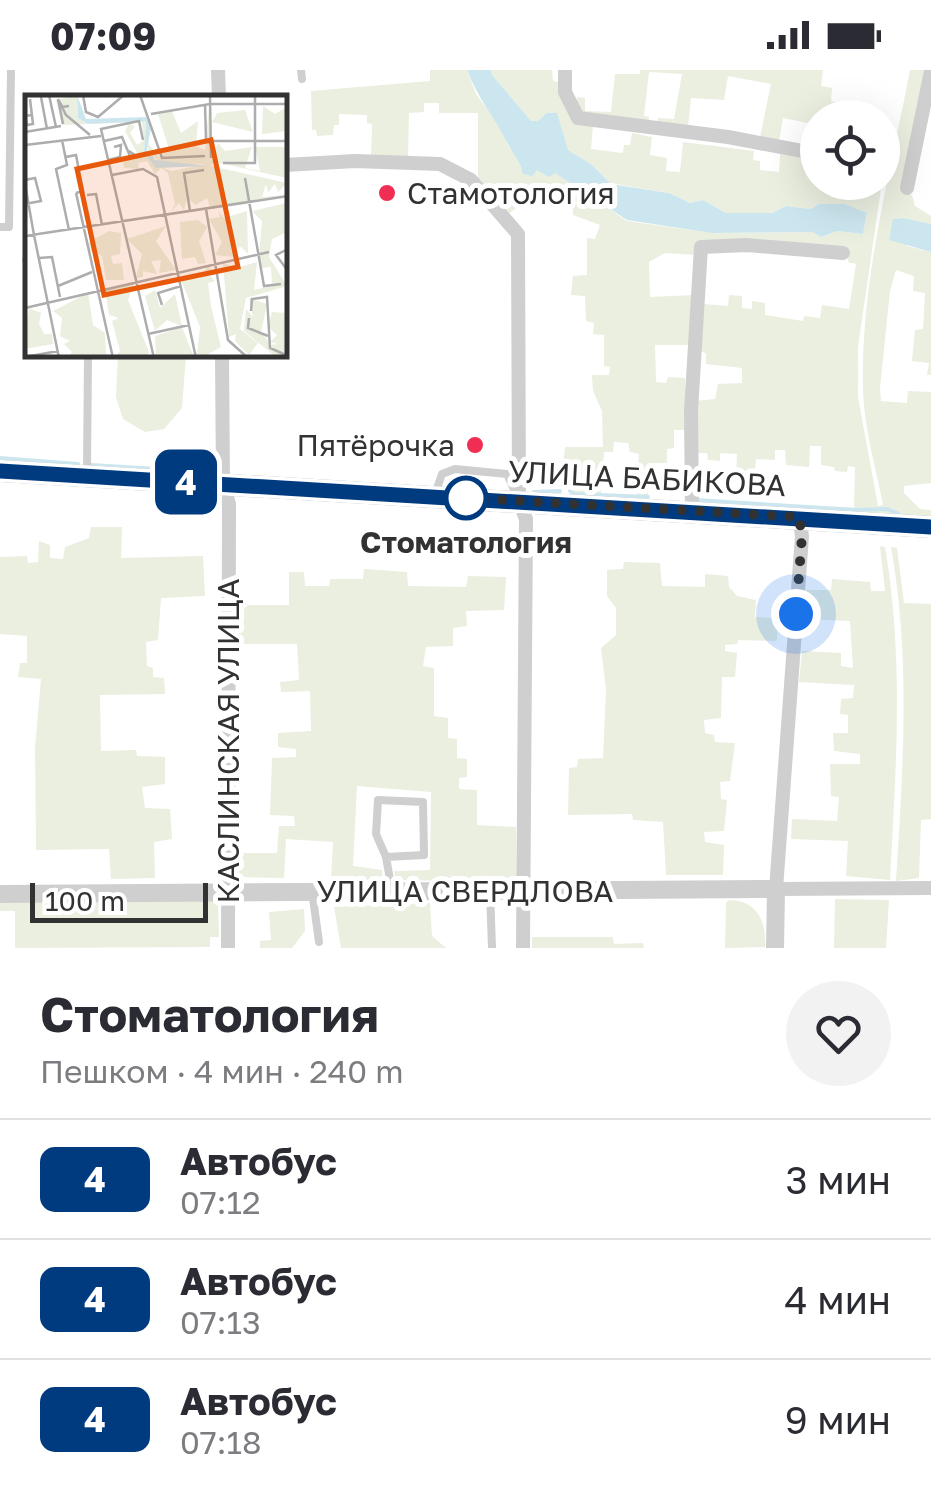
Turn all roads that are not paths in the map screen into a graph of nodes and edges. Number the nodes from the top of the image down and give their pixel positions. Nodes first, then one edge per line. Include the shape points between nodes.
1 (11, 70) edge
2 (564, 70) edge
3 (931, 72) edge
4 (800, 151) edge
5 (288, 165) edge
6 (907, 188) dead end
7 (0, 227) edge
8 (844, 254) dead end
9 (88, 358) edge
10 (222, 358) edge
11 (0, 471) edge
12 (86, 476) junction
13 (223, 484) junction
14 (518, 500) junction
15 (692, 510) junction
16 (799, 517) junction
17 (931, 527) edge
18 (386, 856) junction
19 (931, 888) edge
20 (776, 889) junction
21 (226, 890) junction
22 (490, 891) junction
23 (523, 891) junction
24 (312, 892) junction
25 (392, 892) junction
26 (0, 894) edge
27 (319, 942) dead end
28 (228, 948) edge
29 (492, 948) edge
30 (523, 948) edge
31 (775, 948) edge

1 - 7 lane via 9,227
2 - 4 street via 578,118
3 - 6 street
5 - 14 street via 440,164 471,180 518,234
8 - 15 street via 701,247
9 - 12 lane
10 - 13 street, КАСЛИНСКАЯ УЛИЦА
11 - 12 main road, УЛИЦА БАБИКОВА
12 - 13 main road, УЛИЦА БАБИКОВА
13 - 14 main road, УЛИЦА БАБИКОВА
13 - 21 street, КАСЛИНСКАЯ УЛИЦА
14 - 15 main road, УЛИЦА БАБИКОВА
14 - 23 street via 526,519
15 - 16 main road, УЛИЦА БАБИКОВА
16 - 17 main road, УЛИЦА БАБИКОВА
16 - 20 street
18 - 18 lane via 424,855 423,802 378,800 376,834
18 - 25 lane
19 - 20 street, УЛИЦА СВЕРДЛОВА
20 - 23 street, УЛИЦА СВЕРДЛОВА
20 - 31 street
21 - 24 street, УЛИЦА СВЕРДЛОВА
21 - 26 street, УЛИЦА СВЕРДЛОВА
21 - 28 street, КАСЛИНСКАЯ УЛИЦА
22 - 23 street, УЛИЦА СВЕРДЛОВА
22 - 25 street, УЛИЦА СВЕРДЛОВА
22 - 29 lane
23 - 30 street
24 - 25 street, УЛИЦА СВЕРДЛОВА
24 - 27 lane

